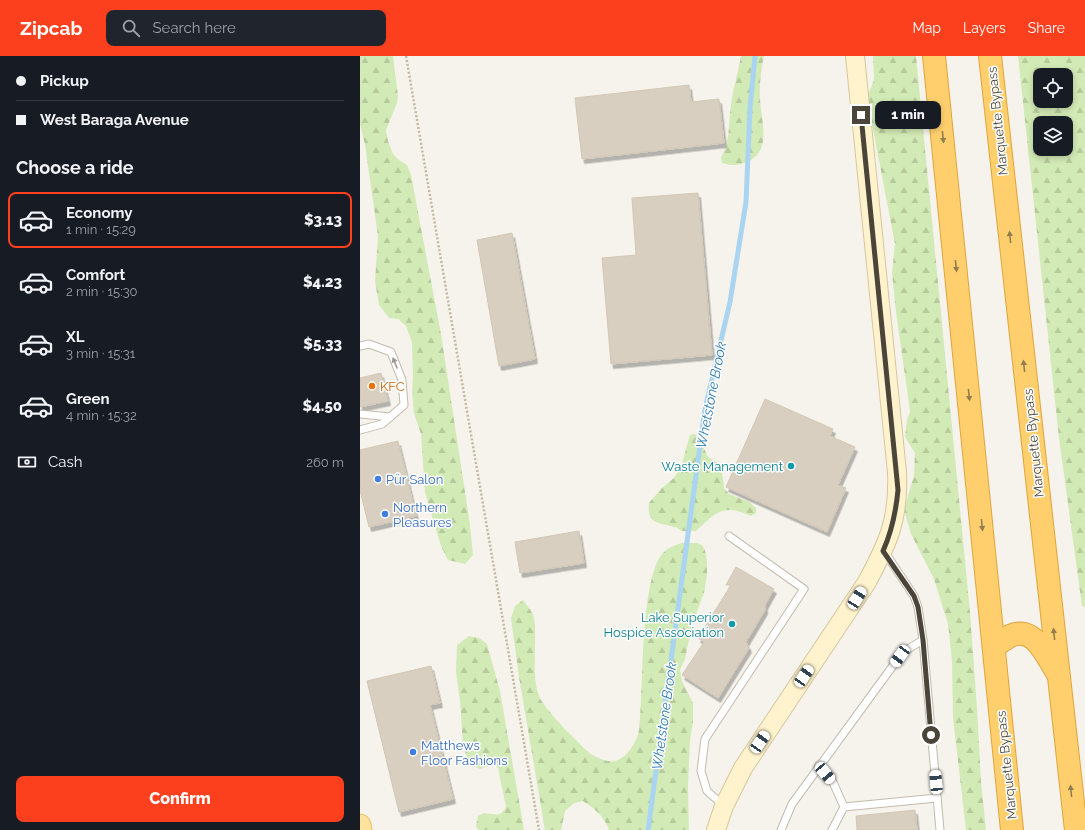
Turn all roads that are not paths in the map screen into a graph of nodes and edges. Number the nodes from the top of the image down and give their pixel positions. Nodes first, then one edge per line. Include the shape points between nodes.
1 (856, 56) edge
2 (934, 56) edge
3 (990, 56) edge
4 (360, 346) edge
5 (360, 414) edge
6 (390, 417) junction
7 (360, 430) edge
8 (729, 536) dead end
9 (883, 551) junction
10 (923, 640) junction
11 (994, 647) junction
12 (1058, 676) junction
13 (819, 765) junction
14 (937, 798) junction
15 (724, 806) junction
16 (844, 807) junction
17 (360, 825) edge
18 (361, 830) edge
19 (716, 830) edge
20 (781, 830) edge
21 (832, 830) edge
22 (940, 830) edge
23 (1012, 830) edge
24 (1076, 830) edge

1 - 9 street via 898,490 895,514
2 -> 11 highway, Marquette Bypass
12 -> 3 highway, Marquette Bypass
6 -> 4 lane via 404,405 402,380 391,352 369,344
5 - 6 lane
6 - 7 lane via 382,424
8 - 15 lane via 804,589 705,739 701,772 707,792
9 - 10 lane via 914,596
9 - 15 street via 857,598 743,768
10 - 13 lane via 900,656
10 - 14 lane
11 - 12 highway via 1021,633 1031,637 1038,642
11 - 23 highway, Marquette Bypass
24 -> 12 highway, Marquette Bypass
13 - 16 lane via 832,780
13 - 20 lane via 792,804
14 - 16 lane
14 - 22 lane
15 - 19 street
16 - 21 lane
17 - 18 main road

